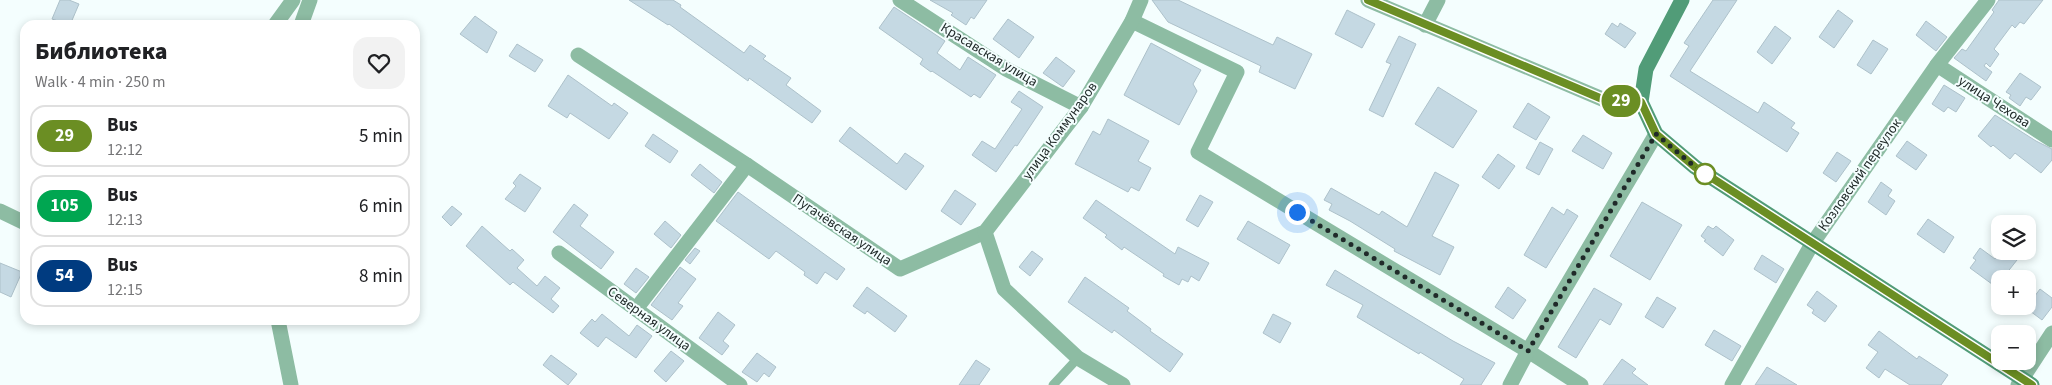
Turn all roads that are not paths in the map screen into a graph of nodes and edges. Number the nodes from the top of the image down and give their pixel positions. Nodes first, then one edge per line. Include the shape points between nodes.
1 (294, 0) edge
2 (310, 0) edge
3 (900, 0) edge
4 (1142, 0) edge
5 (1368, 0) edge
6 (1438, 0) edge
7 (1682, 0) edge
8 (1988, 0) edge
9 (279, 20) edge
10 (303, 20) edge
11 (1132, 22) junction
12 (1425, 25) junction
13 (578, 55) dead end
14 (1937, 65) junction
15 (1641, 102) junction
16 (1081, 107) junction
17 (1656, 134) junction
18 (2052, 140) edge
19 (747, 165) junction
20 (0, 211) edge
21 (20, 221) edge
22 (985, 232) junction
23 (1812, 244) junction
24 (559, 253) dead end
25 (636, 310) junction
26 (279, 325) edge
27 (2052, 332) edge
28 (1528, 351) junction
29 (1078, 358) junction
30 (2024, 383) edge
31 (291, 385) edge
32 (740, 385) edge
33 (1053, 385) edge
34 (1123, 385) edge
35 (1510, 385) edge
36 (1581, 385) edge
37 (1732, 385) edge

1 - 9 street
2 - 10 street
3 - 16 street, Красавская улица via 1006,69
4 - 11 street, улица Коммунаров
5 - 12 street
6 - 12 street
7 - 15 main road via 1646,69
8 - 14 street, Козловский переулок
11 - 16 street, улица Коммунаров
11 - 28 street via 1237,72 1198,152
12 - 15 street via 1607,101
13 - 19 street, Пугачёвская улица
14 - 18 street, улица Чехова
14 - 23 street, Козловский переулок
15 - 17 main road
16 - 22 street, улица Коммунаров
17 - 23 main road via 1695,167
17 - 28 street
19 - 22 street, Пугачёвская улица via 900,269
19 - 25 street
20 - 21 street
22 - 29 street via 1004,289
23 - 30 main road
23 - 37 street, Козловский переулок
24 - 25 street, Северная улица
25 - 32 street, Северная улица
26 - 31 street
27 - 30 street
28 - 35 street
28 - 36 street
29 - 33 lane
29 - 34 street

